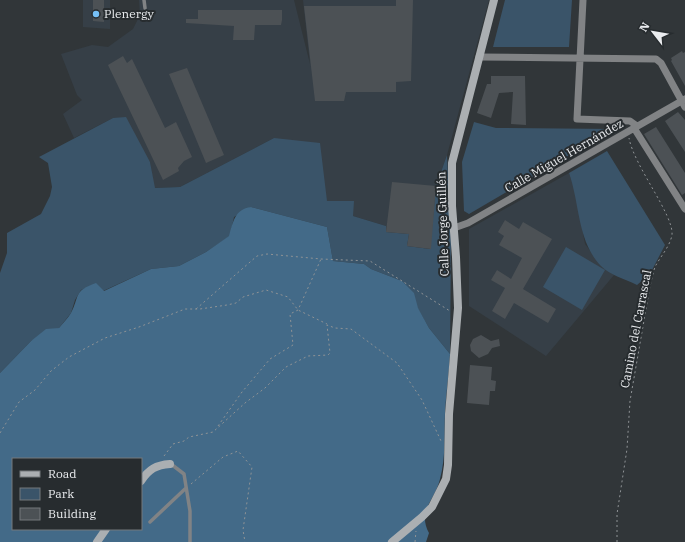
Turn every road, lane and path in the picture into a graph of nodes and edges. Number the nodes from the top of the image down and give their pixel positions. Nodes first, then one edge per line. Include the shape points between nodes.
1 (144, 0) edge
2 (494, 0) edge
3 (583, 0) edge
4 (145, 8) dead end
5 (479, 57) junction
6 (579, 57) junction
7 (684, 102) edge
8 (633, 129) junction
9 (683, 201) edge
10 (685, 209) edge
11 (454, 228) junction
12 (321, 259) junction
13 (196, 309) junction
14 (298, 310) junction
15 (457, 315) junction
16 (328, 325) junction
17 (217, 428) junction
18 (0, 433) edge
19 (448, 447) junction
20 (170, 464) joint
21 (158, 465) junction
22 (142, 480) edge
23 (186, 488) junction
24 (150, 522) dead end
25 (105, 530) edge
26 (97, 542) edge
27 (190, 542) edge
28 (245, 542) edge
29 (392, 542) edge
30 (617, 542) edge

1 - 4 lane
2 - 5 street, Calle Jorge Guillén
3 - 6 street
5 - 6 street
5 - 11 street, Calle Jorge Guillén via 452,163
6 - 7 street via 656,59 661,62
6 - 8 street via 577,119 630,121
7 - 8 street, Calle Miguel Hernández
8 - 9 street
8 - 11 street, Calle Miguel Hernández via 474,220
8 - 30 path, Camino del Carrascal via 633,154 669,220 672,233 671,240 655,267 650,286 630,401 627,449 617,514
9 - 10 street
11 - 15 street, Calle Jorge Guillén
12 - 13 path via 268,254 257,256
12 - 14 path
12 - 15 path via 370,261
13 - 14 path via 236,303 243,297 266,290 288,297
13 - 18 path via 185,309 105,338 69,357 19,402
14 - 16 path
14 - 17 path via 290,314 293,345 270,359 242,392
15 - 19 street, Calle Jorge Guillén
16 - 17 path via 328,355 308,356 286,366 265,388
16 - 19 path via 351,329 397,363 422,400 442,446
17 - 21 path via 213,432 189,437 173,444
19 - 29 street, Calle Jorge Guillén via 446,479 437,499 422,517
20 - 21 street
20 - 23 lane via 184,474
21 - 22 street via 149,470
23 - 24 lane
23 - 27 lane via 190,511
23 - 28 path via 223,457 238,451 252,467 243,530
25 - 26 street

